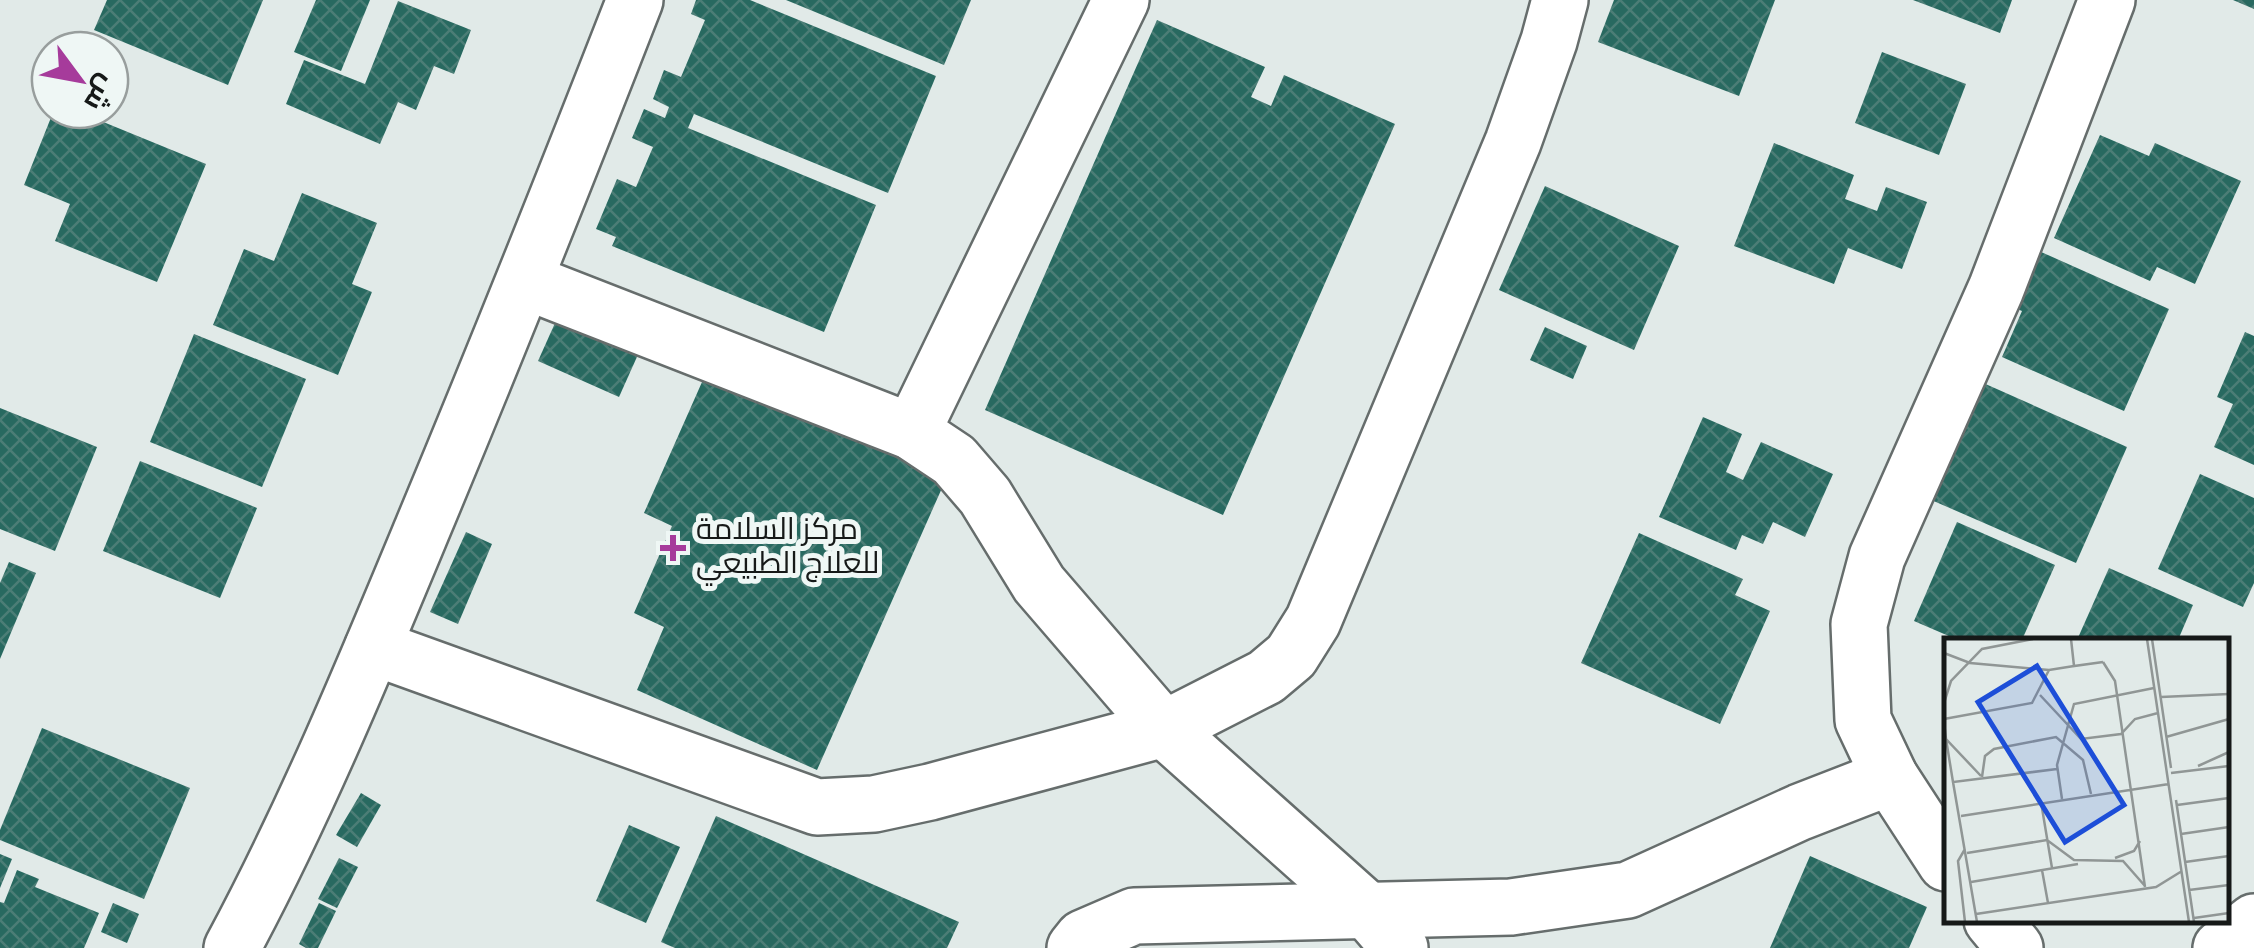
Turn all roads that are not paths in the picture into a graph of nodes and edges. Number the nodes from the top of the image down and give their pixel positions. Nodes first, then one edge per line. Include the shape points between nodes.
1 (1121, 0) edge
2 (1560, 0) edge
3 (2107, 0) edge
4 (627, 2) edge
5 (525, 281) junction
6 (912, 432) junction
7 (373, 646) junction
8 (1164, 728) junction
9 (1890, 777) junction
10 (1944, 860) edge
11 (2254, 922) edge
12 (1994, 923) edge
13 (1384, 929) edge
14 (232, 948) edge
15 (1076, 948) edge
16 (2015, 948) edge
17 (2221, 948) edge

1 - 6 street
2 - 8 street via 1512,142 1313,621 1291,656 1266,677
3 - 9 street via 1996,289 1877,557 1859,624 1863,720
4 - 5 street
5 - 6 street
5 - 7 street
6 - 8 street via 954,460 985,496 1040,584
7 - 8 street via 818,808 893,800
7 - 14 street via 277,864
8 - 13 street
9 - 10 street
9 - 13 street via 1628,890
11 - 17 street
12 - 16 street
13 - 15 street via 1134,916

